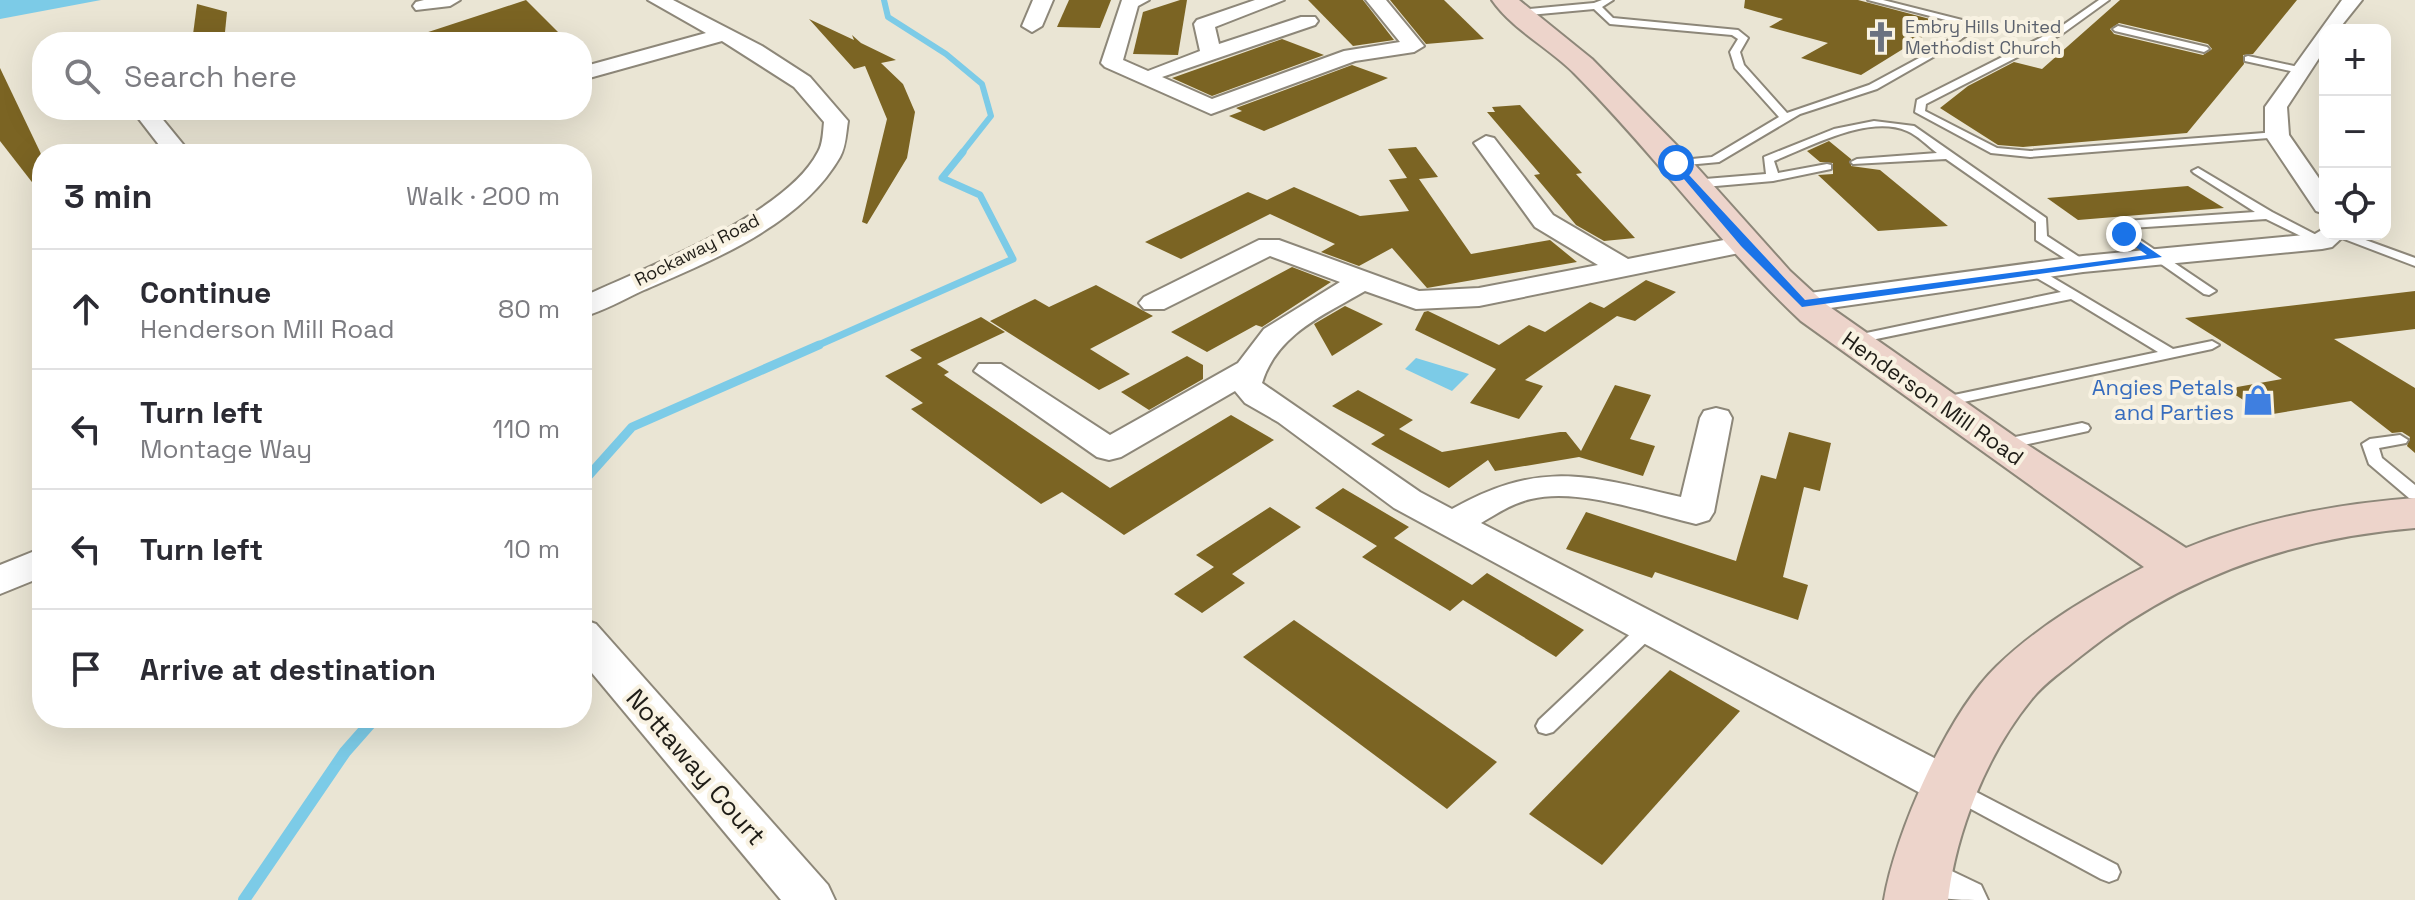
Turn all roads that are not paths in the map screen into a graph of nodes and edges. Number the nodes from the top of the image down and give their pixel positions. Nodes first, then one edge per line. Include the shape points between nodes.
1 (450, 0) edge
2 (658, 0) edge
3 (1043, 0) edge
4 (1139, 0) edge
5 (1274, 0) edge
6 (1290, 0) edge
7 (1376, 0) edge
8 (1609, 0) edge
9 (1872, 0) edge
10 (2105, 0) edge
11 (2352, 0) edge
12 (423, 6) dead end
13 (1512, 6) edge
14 (1596, 6) junction
15 (1308, 21) junction
16 (2332, 24) edge
17 (1032, 26) dead end
18 (2118, 29) dead end
19 (724, 34) junction
20 (2319, 42) edge
21 (1949, 44) dead end
22 (2204, 49) dead end
23 (1935, 53) dead end
24 (1211, 54) junction
25 (2248, 59) dead end
26 (1336, 60) junction
27 (2299, 70) junction
28 (592, 71) edge
29 (1158, 72) dead end
30 (1786, 118) junction
31 (151, 120) edge
32 (2277, 135) junction
33 (1486, 143) dead end
34 (171, 144) edge
35 (1951, 155) junction
36 (1857, 162) dead end
37 (1827, 167) dead end
38 (2198, 171) dead end
39 (1684, 174) junction
40 (1773, 177) junction
41 (2319, 197) edge
42 (2268, 215) junction
43 (2319, 232) edge
44 (2319, 237) edge
45 (2344, 240) edge
46 (1744, 244) junction
47 (2157, 257) junction
48 (2415, 262) edge
49 (2083, 264) junction
50 (1623, 268) junction
51 (2035, 271) junction
52 (1360, 282) junction
53 (2209, 291) dead end
54 (2073, 294) junction
55 (592, 303) edge
56 (1154, 303) dead end
57 (1802, 303) junction
58 (1851, 341) junction
59 (2212, 345) dead end
60 (2171, 354) junction
61 (1248, 370) junction
62 (990, 371) dead end
63 (1939, 402) junction
64 (1716, 418) dead end
65 (2082, 428) dead end
66 (2400, 440) dead end
67 (1999, 445) junction
68 (2408, 512) edge
69 (1452, 524) junction
70 (32, 566) edge
71 (2180, 568) junction
72 (0, 581) edge
73 (1649, 628) junction
74 (592, 646) edge
75 (1546, 726) dead end
76 (1951, 788) junction
77 (2109, 872) dead end
78 (1933, 892) edge
79 (811, 900) edge

1 - 12 street
2 - 19 street, Rockaway Road
3 - 17 street
4 - 26 street via 1129,3 1112,63 1203,106
5 - 24 street via 1204,24
6 - 15 street
7 - 26 street via 1414,46
8 - 14 lane
9 - 21 lane via 1977,25
10 - 32 lane via 2059,32 1921,102 1920,112 1995,151 2030,154
11 - 16 street
13 - 14 lane
13 - 39 street, Henderson Mill Road via 1582,65
14 - 30 lane via 1610,21 1735,32 1743,38 1735,52 1739,66
15 - 24 street
15 - 26 street
18 - 22 lane
19 - 28 street
19 - 55 street, Rockaway Road via 802,82 836,121 830,155 781,206 735,235
20 - 27 street
23 - 30 lane via 1873,87
24 - 29 street
25 - 27 lane
27 - 32 street via 2276,107
30 - 39 lane
31 - 34 street
32 - 41 street
33 - 50 street via 1544,221
35 - 36 lane
35 - 40 lane via 1910,128 1868,122 1768,159
35 - 49 lane via 2042,221 2040,237
37 - 40 lane
38 - 42 lane
39 - 40 lane
39 - 46 street, Henderson Mill Road
42 - 43 lane
42 - 47 lane via 2125,225 2124,234
44 - 47 street
45 - 48 lane
46 - 50 street
46 - 57 street, Henderson Mill Road
47 - 49 street
47 - 53 lane
49 - 51 street
50 - 52 street via 1479,297 1416,300
51 - 54 lane
51 - 57 street
52 - 56 street via 1269,246
52 - 61 street via 1277,333
54 - 58 lane
54 - 60 lane
57 - 58 street, Henderson Mill Road
58 - 63 street, Henderson Mill Road
59 - 60 lane
60 - 63 lane
61 - 62 street via 1109,450
61 - 69 street via 1246,384 1256,396 1407,500
63 - 67 street, Henderson Mill Road
64 - 69 street via 1696,512 1542,486 1499,498
65 - 67 lane
66 - 68 lane via 2370,444
67 - 71 street, Henderson Mill Road
68 - 71 street via 2295,530
69 - 73 street
70 - 72 street
71 - 76 street via 2082,625 2013,684 1969,747
73 - 75 lane
73 - 76 street
74 - 79 street, Nottaway Court
76 - 77 lane
76 - 78 street

